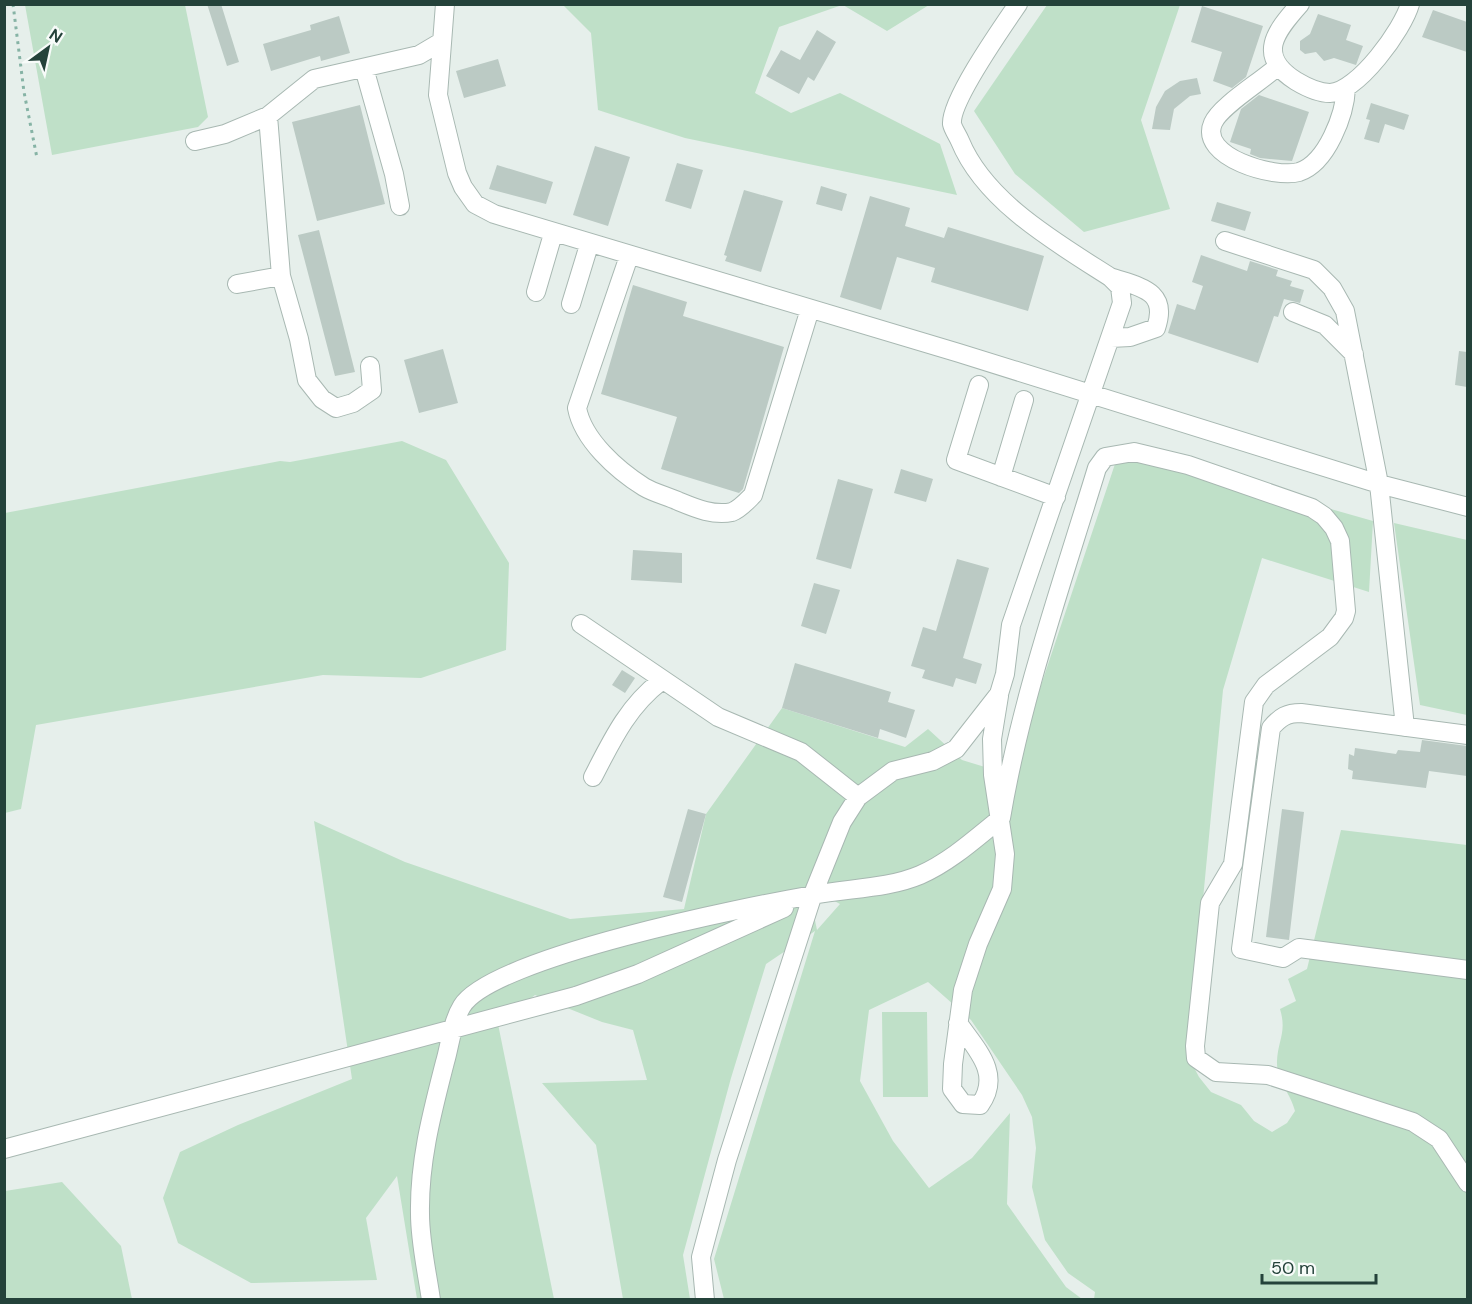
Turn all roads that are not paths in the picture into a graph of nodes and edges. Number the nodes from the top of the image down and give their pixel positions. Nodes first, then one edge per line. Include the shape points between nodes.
1 (444, 4) edge
2 (1018, 4) edge
3 (1300, 4) edge
4 (1410, 4) edge
5 (441, 42) junction
6 (1278, 66) junction
7 (364, 68) junction
8 (1346, 88) junction
9 (267, 116) junction
10 (195, 141) dead end
11 (400, 206) dead end
12 (553, 234) junction
13 (1225, 241) dead end
14 (590, 245) junction
15 (629, 256) junction
16 (281, 276) junction
17 (1110, 277) junction
18 (237, 284) dead end
19 (1139, 287) junction
20 (536, 292) dead end
21 (1121, 295) junction
22 (571, 304) dead end
23 (810, 309) junction
24 (1293, 312) dead end
25 (1117, 319) junction
26 (1130, 337) junction
27 (1110, 338) junction
28 (1354, 354) junction
29 (370, 366) dead end
30 (979, 385) dead end
31 (1092, 395) junction
32 (1024, 400) dead end
33 (1001, 477) junction
34 (1379, 484) junction
35 (1056, 497) junction
36 (1467, 507) edge
37 (580, 624) dead end
38 (662, 681) junction
39 (999, 694) junction
40 (1405, 728) junction
41 (1467, 735) edge
42 (593, 777) dead end
43 (858, 797) junction
44 (1001, 818) junction
45 (813, 894) junction
46 (1467, 970) edge
47 (958, 1023) dead end
48 (454, 1028) junction
49 (4, 1149) edge
50 (1467, 1183) edge
51 (431, 1299) edge
52 (705, 1299) edge

1 - 5 lane
2 - 17 lane via 958,100 952,124 982,177 1028,222
3 - 6 lane via 1272,43
4 - 8 lane via 1397,34
5 - 7 lane via 419,55
5 - 12 lane via 438,95 463,187 475,204 494,214
6 - 8 lane via 1282,73 1307,88 1331,93
6 - 8 lane via 1226,106 1212,124 1211,135 1217,147 1240,163 1278,172 1299,172 1320,158 1332,140
7 - 9 lane via 314,79
7 - 11 lane
9 - 10 lane via 225,134
9 - 16 lane
12 - 14 lane
12 - 20 lane
13 - 28 lane via 1314,270 1332,288 1345,311
14 - 15 lane
14 - 22 lane
15 - 23 lane
15 - 23 lane via 577,408 580,422 591,440 646,489 698,509 733,512 753,495
16 - 18 lane
16 - 29 lane via 307,380 322,399 336,408 353,403 372,390
17 - 19 lane
17 - 21 lane via 1120,287
19 - 21 lane
19 - 26 lane via 1158,300 1161,314 1156,328
21 - 25 lane
23 - 31 lane
24 - 28 lane via 1325,325
25 - 26 lane via 1121,330
25 - 27 lane
26 - 27 lane
27 - 31 lane
28 - 34 lane
30 - 33 lane via 956,460
31 - 34 lane
31 - 35 lane
32 - 33 lane
33 - 35 lane
34 - 36 lane
34 - 40 lane
35 - 39 lane via 1011,625
37 - 38 lane
38 - 42 lane via 640,697
38 - 43 lane via 718,717 801,752
39 - 43 lane via 956,749 933,761 893,771
39 - 44 lane via 992,740 993,775
40 - 41 lane
40 - 46 lane via 1301,712 1278,719 1271,728 1241,949 1282,958 1299,948
43 - 45 lane via 842,822
44 - 45 lane via 947,860 920,875 891,884
44 - 47 lane via 1005,854 1002,890 963,990
44 - 50 lane via 1022,718 1096,468 1105,458 1134,452 1188,465 1291,499 1324,516 1340,541 1346,611 1330,637 1275,676 1254,702 1233,864 1210,903 1196,1058 1216,1072 1268,1075 1413,1122 1439,1139
45 - 48 lane via 638,974 576,996
45 - 48 lane via 695,918 525,967 470,997 462,1005
45 - 52 lane via 727,1161 701,1257
48 - 49 lane
48 - 51 lane via 427,1131 421,1173 420,1216

